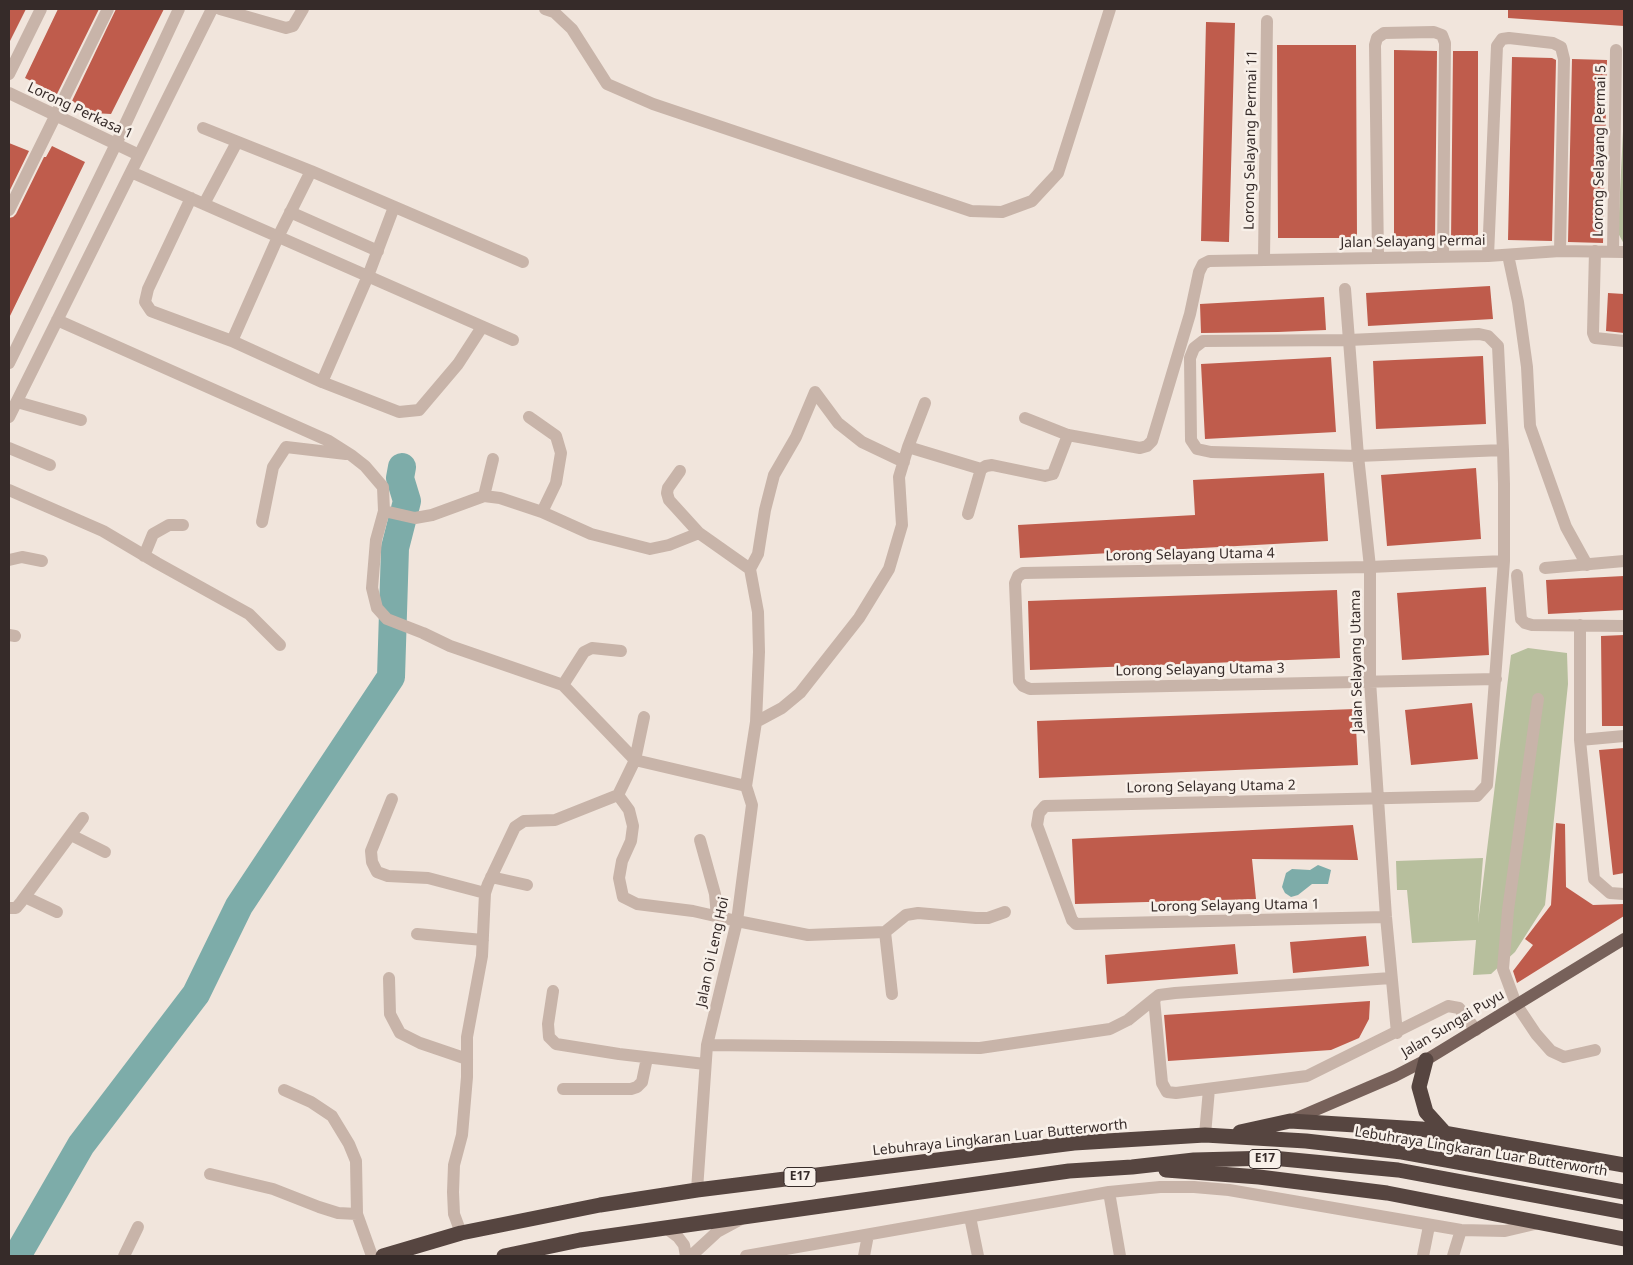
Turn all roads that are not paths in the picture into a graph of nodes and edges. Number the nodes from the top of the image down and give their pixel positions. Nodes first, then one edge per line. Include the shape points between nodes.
1 (41, 9) edge
2 (108, 9) edge
3 (179, 9) edge
4 (212, 9) edge
5 (220, 9) edge
6 (303, 9) edge
7 (545, 9) edge
8 (1110, 9) edge
9 (1268, 22) dead end
10 (1616, 50) dead end
11 (9, 74) edge
12 (9, 94) edge
13 (56, 116) junction
14 (204, 128) dead end
15 (237, 142) junction
16 (116, 144) junction
17 (139, 155) junction
18 (311, 171) junction
19 (131, 172) junction
20 (191, 198) junction
21 (204, 204) junction
22 (394, 207) junction
23 (9, 210) edge
24 (290, 212) junction
25 (278, 237) junction
26 (378, 250) junction
27 (1560, 251) junction
28 (1595, 251) junction
29 (1619, 252) edge
30 (1508, 254) junction
31 (1443, 256) junction
32 (1488, 256) junction
33 (1378, 257) junction
34 (1264, 259) junction
35 (523, 262) dead end
36 (368, 276) junction
37 (1345, 289) dead end
38 (57, 320) junction
39 (482, 327) junction
40 (513, 340) dead end
41 (1349, 340) junction
42 (232, 341) junction
43 (14, 342) edge
44 (1624, 342) edge
45 (9, 363) edge
46 (322, 382) junction
47 (17, 402) junction
48 (925, 403) dead end
49 (9, 418) edge
50 (529, 418) dead end
51 (1025, 418) dead end
52 (81, 420) dead end
53 (1068, 435) junction
54 (908, 447) junction
55 (9, 448) edge
56 (1503, 450) junction
57 (351, 454) junction
58 (1358, 456) junction
59 (493, 459) dead end
60 (904, 462) junction
61 (50, 465) dead end
62 (981, 469) junction
63 (680, 470) dead end
64 (9, 490) edge
65 (484, 496) junction
66 (387, 512) junction
67 (542, 512) junction
68 (968, 514) dead end
69 (262, 522) dead end
70 (183, 525) dead end
71 (699, 533) junction
72 (144, 556) junction
73 (9, 560) edge
74 (42, 561) dead end
75 (1504, 561) junction
76 (1624, 561) edge
77 (1587, 565) junction
78 (1370, 566) junction
79 (1545, 568) dead end
80 (750, 569) junction
81 (1517, 576) dead end
82 (1580, 625) junction
83 (1624, 626) edge
84 (280, 645) dead end
85 (621, 651) dead end
86 (1496, 679) junction
87 (1370, 682) junction
88 (563, 685) junction
89 (1030, 689) joint
90 (1538, 699) dead end
91 (644, 716) dead end
92 (756, 722) junction
93 (1624, 736) edge
94 (1580, 740) junction
95 (634, 760) junction
96 (746, 786) junction
97 (618, 795) junction
98 (1378, 798) junction
99 (392, 799) dead end
100 (83, 818) dead end
101 (71, 835) junction
102 (700, 840) dead end
103 (105, 852) dead end
104 (491, 877) junction
105 (527, 885) dead end
106 (485, 893) junction
107 (1624, 894) edge
108 (24, 897) junction
109 (9, 908) edge
110 (57, 912) dead end
111 (1005, 912) dead end
112 (717, 917) junction
113 (1386, 917) junction
114 (737, 921) junction
115 (1085, 924) joint
116 (886, 932) junction
117 (416, 934) dead end
118 (1624, 939) edge
119 (483, 940) junction
120 (389, 978) dead end
121 (1391, 978) junction
122 (553, 991) dead end
123 (892, 994) dead end
124 (1154, 999) junction
125 (1516, 1004) junction
126 (1476, 1030) junction
127 (1397, 1033) junction
128 (707, 1045) junction
129 (1595, 1050) dead end
130 (647, 1058) junction
131 (467, 1059) junction
132 (1426, 1060) junction
133 (705, 1064) junction
134 (563, 1088) dead end
135 (1209, 1089) junction
136 (284, 1090) dead end
137 (1290, 1121) junction
138 (1444, 1132) junction
139 (1206, 1135) junction
140 (1223, 1135) junction
141 (1624, 1165) edge
142 (1132, 1167) junction
143 (210, 1174) dead end
144 (697, 1190) junction
145 (1109, 1192) junction
146 (1624, 1192) edge
147 (1624, 1212) edge
148 (357, 1214) junction
149 (745, 1217) junction
150 (970, 1217) junction
151 (1541, 1223) junction
152 (1429, 1226) junction
153 (138, 1227) dead end
154 (666, 1228) junction
155 (1461, 1230) junction
156 (461, 1233) junction
157 (868, 1235) junction
158 (1624, 1239) edge
159 (778, 1254) edge
160 (124, 1256) edge
161 (372, 1256) edge
162 (383, 1256) edge
163 (504, 1256) edge
164 (686, 1256) edge
165 (691, 1256) edge
166 (746, 1256) edge
167 (864, 1256) edge
168 (978, 1256) edge
169 (1120, 1256) edge
170 (1423, 1256) edge
171 (1453, 1256) edge

1 - 11 street
2 - 13 street
3 - 16 street
4 - 17 street
5 - 6 street via 286,28 292,26
7 - 8 street via 554,12 572,29 607,84 653,104 971,211 1002,212 1032,201 1058,173
9 - 34 street, Lorong Selayang Permai 11
10 - 29 street, Lorong Selayang Permai 5
12 - 13 street, Lorong Perkasa 1
13 - 16 street, Lorong Perkasa 1
13 - 23 street
14 - 15 street
15 - 18 street
15 - 21 street
16 - 17 street, Lorong Perkasa 1
16 - 43 street
17 - 19 street
18 - 22 street
18 - 24 street
19 - 20 street
19 - 38 street
20 - 21 street
20 - 42 street via 148,289 145,302 151,311
21 - 25 street
22 - 26 street
22 - 35 street
24 - 25 street
24 - 26 street
25 - 36 street
25 - 42 street
26 - 36 street
27 - 28 street, Jalan Selayang Permai
27 - 30 street, Jalan Selayang Permai
27 - 32 street via 1564,59 1561,47 1553,43 1509,38 1497,46
28 - 29 street, Jalan Selayang Permai
28 - 44 street via 1593,333 1595,338
30 - 32 street, Jalan Selayang Permai
30 - 77 street via 1527,368 1530,426 1566,527
31 - 32 street, Jalan Selayang Permai
31 - 33 street, Jalan Selayang Permai
31 - 33 street via 1445,42 1442,35 1434,32 1384,33 1377,38 1375,45
33 - 34 street, Jalan Selayang Permai
34 - 53 street, Jalan Selayang Permai via 1203,264 1152,441 1147,446 1140,448
36 - 39 street
36 - 46 street
37 - 41 street, Jalan Selayang Utama
38 - 47 street
38 - 57 street via 329,441
39 - 40 street
39 - 46 street via 458,364 419,410 399,412
41 - 56 street via 1488,336 1498,346
41 - 58 street, Jalan Selayang Utama
41 - 58 street via 1203,342 1194,348 1190,358 1191,440 1197,449 1211,452
42 - 46 street
43 - 45 street
47 - 49 street
47 - 52 street
48 - 54 street
50 - 67 street via 556,436 561,453 556,483
51 - 53 street
53 - 62 street via 1053,474 1049,476 992,466
54 - 60 street
54 - 62 street
55 - 61 street
56 - 58 street
56 - 75 street
57 - 66 street via 382,487
57 - 69 street via 286,447 273,467
58 - 78 street, Jalan Selayang Utama
59 - 65 street
60 - 80 street via 862,442 846,430 815,392 796,437 774,475 758,554
60 - 92 street via 899,477 902,525 889,569 859,618 800,693 782,708
62 - 68 street
63 - 71 street via 668,488 669,500
64 - 72 street via 103,531
65 - 66 street via 415,518
65 - 67 street
66 - 88 street via 376,540 372,588 378,608 387,619 450,646
67 - 71 street via 591,534 650,549
70 - 72 street via 169,525 153,534
71 - 80 street
72 - 84 street via 249,614
73 - 74 street via 22,557
75 - 78 street, Lorong Selayang Utama 4
75 - 86 street
76 - 77 street
77 - 79 street
78 - 87 street, Jalan Selayang Utama
78 - 89 street, Lorong Selayang Utama 4 via 1024,572 1015,583 1019,681
80 - 92 street, Jalan Oi Leng Hoi via 758,612
81 - 82 street via 1521,619 1525,623
82 - 83 street
82 - 94 street
85 - 88 street via 592,648 584,652
86 - 87 street, Lorong Selayang Utama 3
86 - 98 street, Lorong Selayang Utama 2 via 1487,785 1477,796
87 - 89 street, Lorong Selayang Utama 3
87 - 98 street, Jalan Selayang Utama
88 - 95 street
90 - 125 street via 1508,910 1503,969
91 - 95 street
92 - 96 street, Jalan Oi Leng Hoi
93 - 94 street
94 - 107 street via 1594,880 1610,893
95 - 96 street
95 - 97 street
96 - 114 street, Jalan Oi Leng Hoi via 752,805
97 - 104 street via 556,820 524,821 515,827
97 - 112 street via 629,810 633,826 619,878 623,897 636,904
98 - 113 street, Jalan Selayang Utama
98 - 115 street, Lorong Selayang Utama 2 via 1045,806 1039,813 1037,825 1072,920 1076,924
99 - 106 street via 371,851 372,862 378,872 388,876 428,878
100 - 101 street
101 - 103 street
101 - 108 street
102 - 112 street via 715,894
104 - 105 street
104 - 106 street
106 - 119 street
108 - 109 street via 16,908
108 - 110 street
111 - 116 street via 988,918 906,915
112 - 114 street
113 - 115 street, Lorong Selayang Utama 1
113 - 121 street, Jalan Selayang Utama
114 - 116 street via 808,935
114 - 128 street, Jalan Oi Leng Hoi
116 - 123 street
117 - 119 street
118 - 125 main road, Jalan Sungai Puyu
119 - 131 street via 467,1037
120 - 131 street via 390,1014 400,1033
121 - 124 street via 1175,993
121 - 127 street, Jalan Selayang Utama
122 - 130 street via 548,1024 549,1037 556,1044
124 - 128 street via 1128,1020 1110,1029 980,1048
124 - 135 street via 1162,1083 1167,1092
125 - 126 main road, Jalan Sungai Puyu
125 - 129 street via 1551,1051 1564,1057
126 - 127 street via 1459,1008 1448,1006
126 - 132 main road, Jalan Sungai Puyu
127 - 135 street via 1307,1076
128 - 133 street, Jalan Oi Leng Hoi
130 - 133 street
130 - 134 street via 642,1082 637,1087
131 - 156 street via 462,1135 453,1183 454,1214
132 - 137 main road, Jalan Sungai Puyu
132 - 138 highway via 1419,1087 1426,1112
133 - 144 street, Jalan Oi Leng Hoi
135 - 139 street
136 - 148 street via 332,1116 350,1144 356,1161
137 - 138 highway
137 - 140 highway
138 - 141 highway
139 - 140 highway, Lebuhraya Lingkaran Luar Butterworth / E17
139 - 144 highway, Lebuhraya Lingkaran Luar Butterworth / E17 via 1074,1143
140 - 146 highway, Lebuhraya Lingkaran Luar Butterworth / E17 via 1402,1152
142 - 147 highway, E17 via 1194,1160 1272,1158 1398,1170
142 - 149 highway, E17 via 1069,1171
142 - 151 highway via 1259,1177 1387,1193
143 - 148 street via 273,1189 338,1213
144 - 156 highway, Lebuhraya Lingkaran Luar Butterworth / E17 via 600,1205
145 - 150 street
145 - 152 street via 1160,1187 1229,1190
145 - 169 street
148 - 161 street
149 - 154 highway, E17
149 - 165 street via 718,1232
150 - 157 street
150 - 168 street
151 - 155 street via 1505,1231
151 - 158 highway
152 - 155 street
152 - 170 street
153 - 160 street
154 - 163 highway, E17 via 580,1240
154 - 164 street via 684,1245
155 - 171 street
156 - 162 highway, Lebuhraya Lingkaran Luar Butterworth / E17
157 - 159 street
157 - 167 street
159 - 166 street

